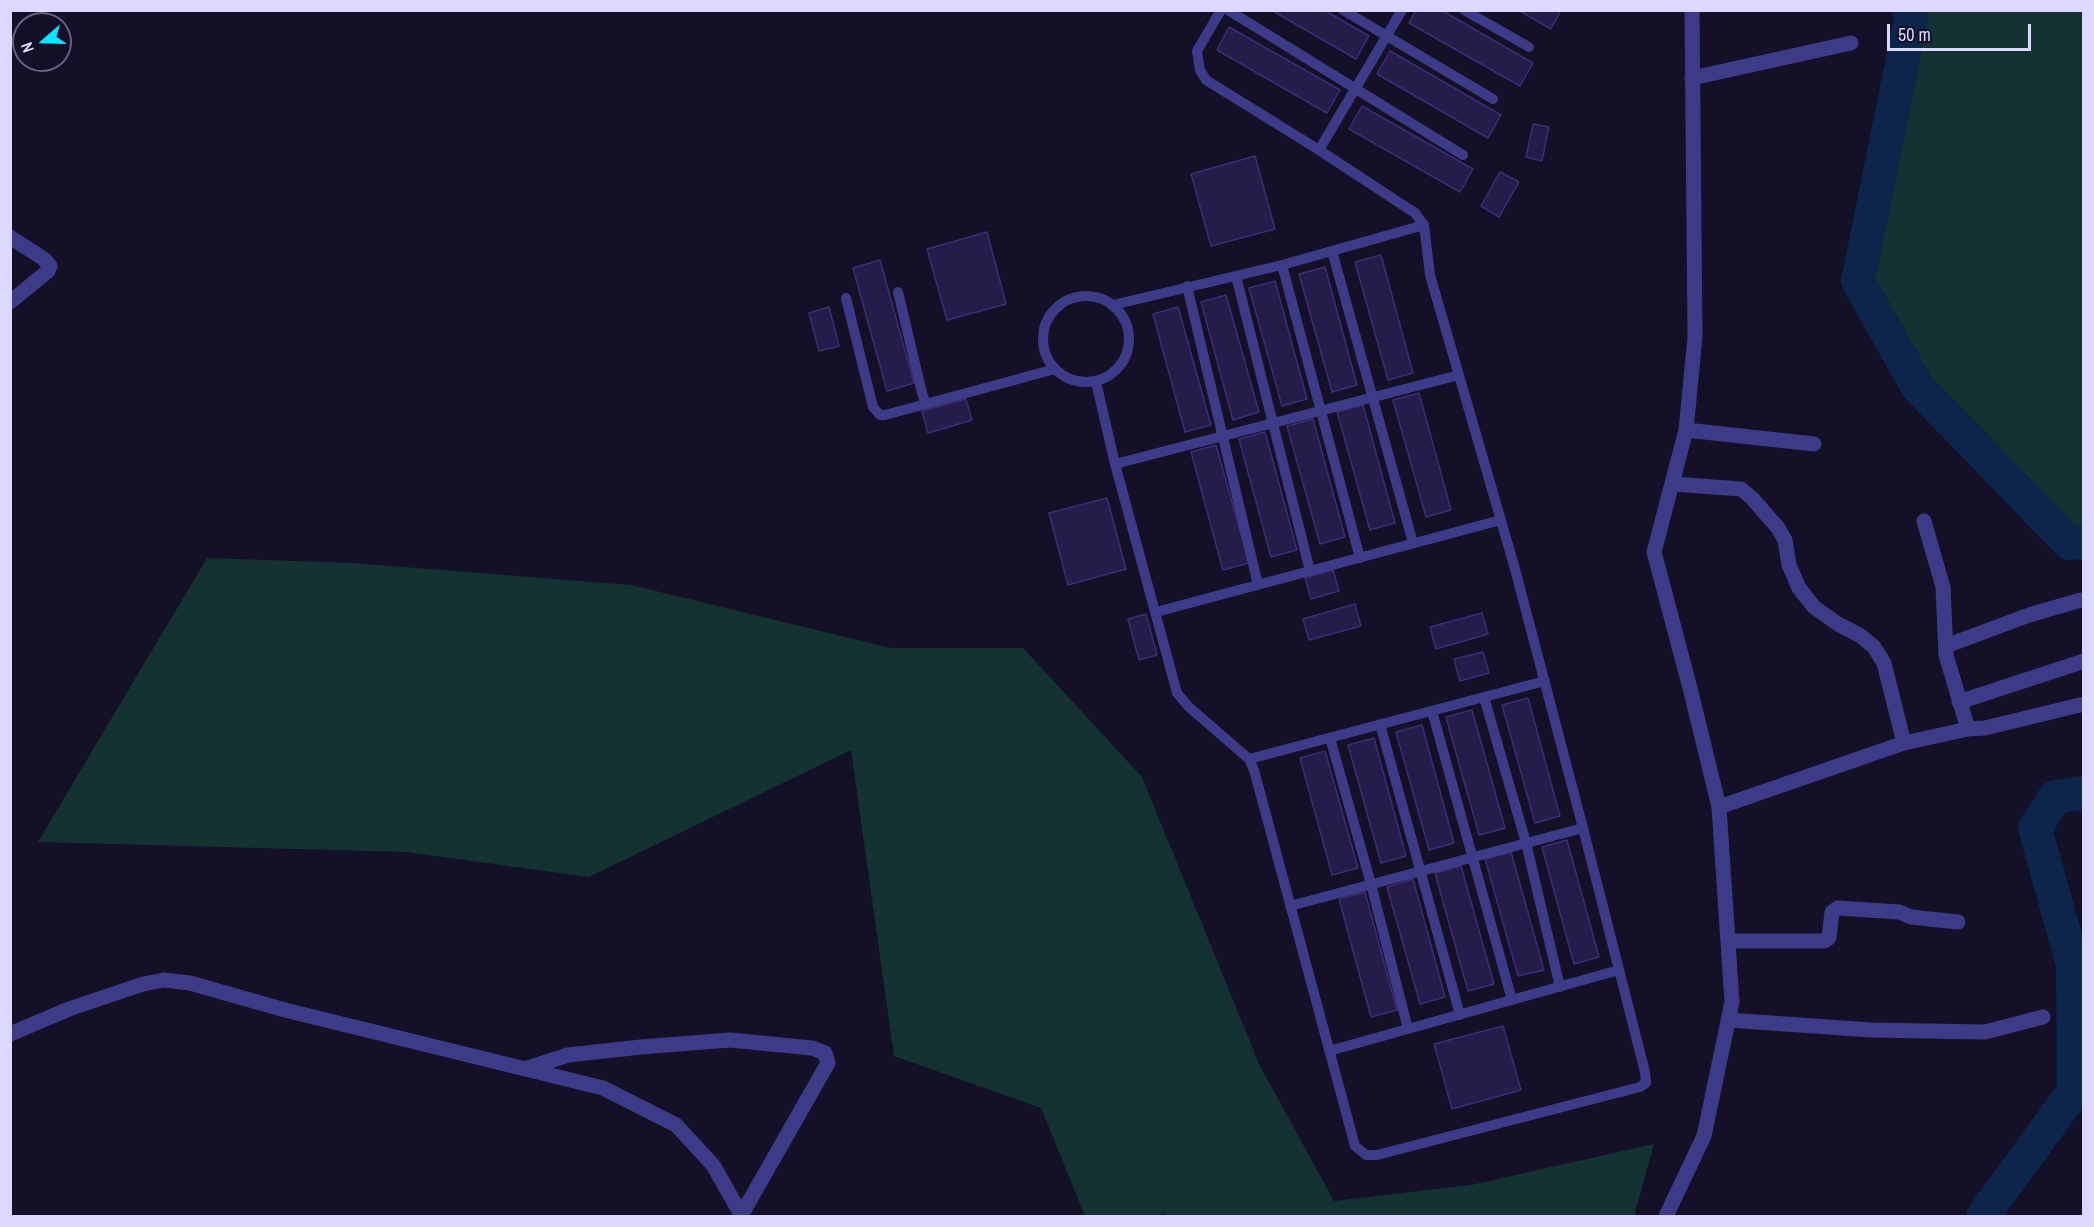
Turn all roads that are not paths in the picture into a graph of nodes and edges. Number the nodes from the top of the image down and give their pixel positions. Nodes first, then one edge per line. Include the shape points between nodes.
1 (1221, 10) edge
2 (1228, 10) edge
3 (1343, 10) edge
4 (1402, 10) edge
5 (1464, 10) edge
6 (1692, 10) edge
7 (1386, 37) junction
8 (1851, 43) dead end
9 (1528, 47) dead end
10 (1692, 78) junction
11 (1356, 88) junction
12 (1493, 99) dead end
13 (1319, 150) junction
14 (1463, 155) dead end
15 (1424, 225) junction
16 (10, 237) edge
17 (1332, 251) junction
18 (1282, 265) junction
19 (1236, 276) junction
20 (1187, 286) junction
21 (898, 292) dead end
22 (846, 298) dead end
23 (10, 302) edge
24 (1113, 305) junction
25 (1055, 369) junction
26 (1459, 375) junction
27 (1096, 382) junction
28 (1374, 397) junction
29 (926, 404) junction
30 (1322, 410) junction
31 (1273, 423) junction
32 (1686, 430) junction
33 (1222, 436) junction
34 (1814, 444) dead end
35 (1115, 464) junction
36 (1673, 484) junction
37 (1501, 520) junction
38 (1924, 521) dead end
39 (1413, 543) junction
40 (1360, 558) junction
41 (1310, 571) junction
42 (1258, 585) junction
43 (2081, 600) dead end
44 (1156, 612) junction
45 (1946, 646) junction
46 (2084, 661) edge
47 (1545, 681) junction
48 (1484, 697) junction
49 (1959, 702) junction
50 (2084, 704) edge
51 (1432, 711) junction
52 (1380, 724) junction
53 (1968, 729) junction
54 (1330, 738) junction
55 (1904, 743) junction
56 (1250, 759) junction
57 (1719, 807) junction
58 (1583, 828) junction
59 (1526, 843) junction
60 (1473, 857) junction
61 (1421, 871) junction
62 (1371, 884) junction
63 (1290, 906) junction
64 (1958, 922) dead end
65 (1728, 941) junction
66 (1620, 970) junction
67 (1560, 987) junction
68 (1512, 1000) junction
69 (1460, 1015) junction
70 (2043, 1017) dead end
71 (1728, 1020) junction
72 (1408, 1029) junction
73 (10, 1034) edge
74 (1329, 1051) junction
75 (526, 1069) junction
76 (1677, 1194) junction
77 (742, 1215) edge
78 (1666, 1216) edge
79 (1675, 1216) edge

1 - 13 lane via 1197,51 1206,80
2 - 11 lane
3 - 7 lane
4 - 7 lane
5 - 9 lane
6 - 10 street
7 - 11 lane
7 - 12 lane
8 - 10 street
10 - 32 street via 1695,337
11 - 13 lane
11 - 14 lane
13 - 15 lane via 1415,213
15 - 17 lane
15 - 26 lane via 1430,275
16 - 23 street via 50,266
17 - 18 lane
17 - 28 lane
18 - 19 lane
18 - 30 lane
19 - 20 lane
19 - 31 lane
20 - 24 lane
20 - 33 lane
21 - 29 lane
22 - 29 lane via 873,407 879,415
24 - 25 lane via 1095,297 1075,297 1051,314 1043,342
24 - 27 lane via 1128,329 1129,349 1120,366
25 - 27 lane via 1070,380
25 - 29 lane
26 - 28 lane
26 - 37 lane
27 - 35 lane
28 - 30 lane
28 - 39 lane
30 - 31 lane
30 - 40 lane
31 - 33 lane
31 - 41 lane
32 - 34 street
32 - 36 street
33 - 35 lane
33 - 42 lane
35 - 44 lane
36 - 55 street via 1741,489 1752,498 1785,540 1798,588 1814,607 1874,647 1884,663
36 - 57 street via 1654,552
37 - 39 lane
37 - 47 lane
38 - 45 street via 1942,587
39 - 40 lane
40 - 41 lane
41 - 42 lane
42 - 44 lane
43 - 45 street
44 - 56 lane via 1177,693
45 - 49 street
46 - 49 street
47 - 48 lane
47 - 58 lane
48 - 51 lane
48 - 59 lane
49 - 53 street
50 - 53 street
51 - 52 lane
51 - 60 lane
52 - 54 lane
52 - 61 lane
53 - 55 street
54 - 56 lane
54 - 62 lane
55 - 57 street
56 - 63 lane
57 - 65 street
58 - 59 lane
58 - 66 lane
59 - 60 lane
59 - 67 lane
60 - 61 lane
60 - 68 lane
61 - 62 lane
61 - 69 lane
62 - 63 lane
62 - 72 lane
63 - 74 lane
64 - 65 street via 1899,912 1838,908 1832,912 1829,938 1824,941
65 - 71 street via 1732,1002
66 - 67 lane
66 - 74 lane via 1646,1072 1646,1083 1640,1087 1366,1155 1355,1146
67 - 68 lane
68 - 69 lane
69 - 72 lane
70 - 71 street via 1985,1032 1871,1030
71 - 76 street via 1704,1136
72 - 74 lane
73 - 75 street via 69,1009 164,980 190,983
75 - 77 street via 603,1088 676,1125 713,1165
75 - 77 street via 568,1055 730,1040 812,1048 825,1053 828,1063
76 - 78 street
76 - 79 street

